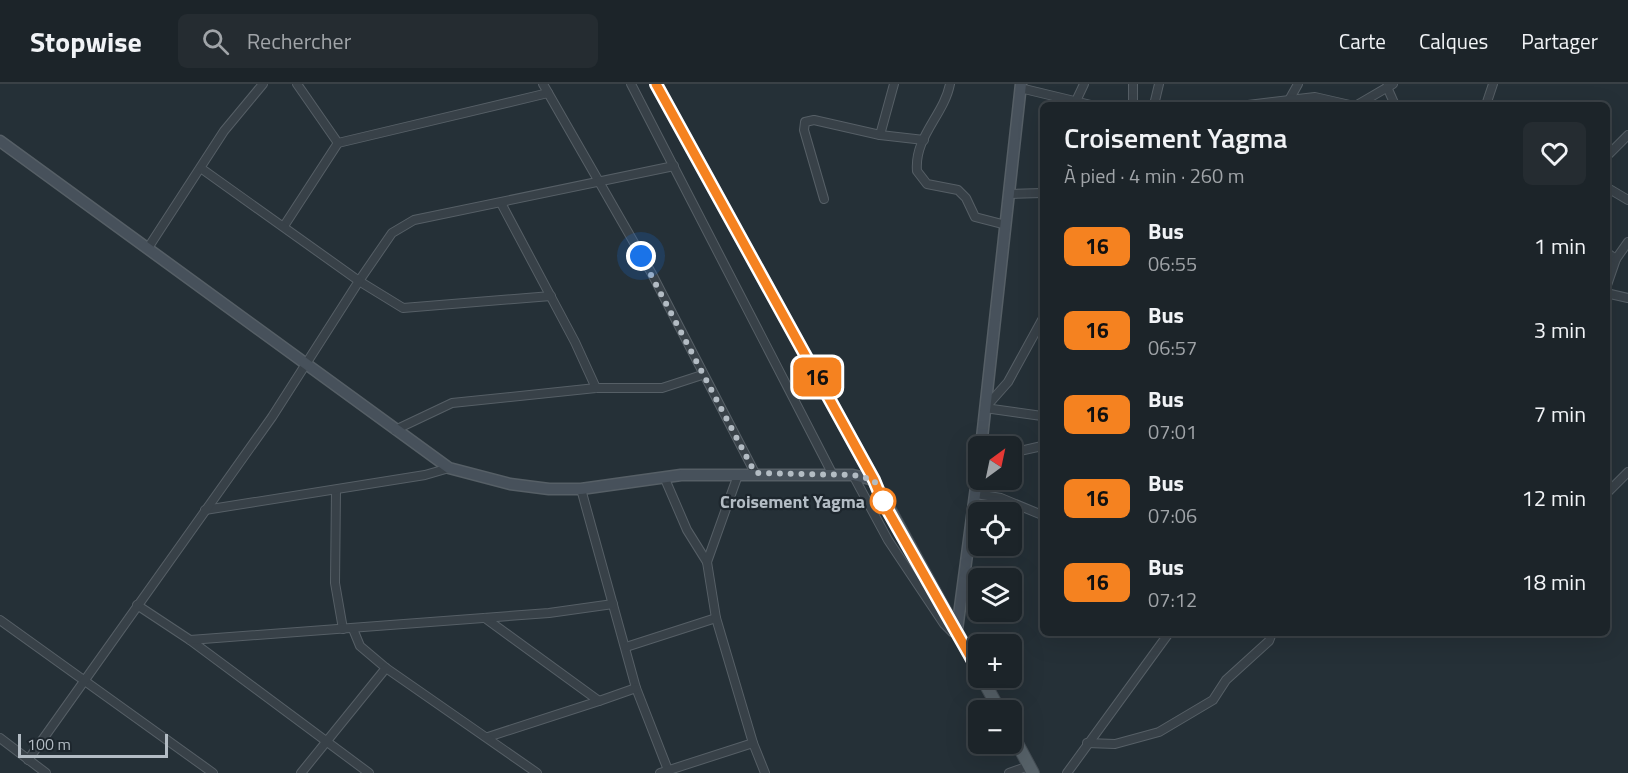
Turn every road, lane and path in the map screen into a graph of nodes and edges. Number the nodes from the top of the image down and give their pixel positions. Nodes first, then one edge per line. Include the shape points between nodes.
1 (263, 84) edge
2 (297, 84) edge
3 (543, 84) edge
4 (631, 84) edge
5 (657, 84) edge
6 (894, 84) edge
7 (950, 84) edge
8 (1084, 84) edge
9 (1133, 84) edge
10 (1159, 84) edge
11 (1298, 84) edge
12 (1493, 84) edge
13 (1020, 86) edge
14 (1383, 86) edge
15 (548, 93) junction
16 (1077, 101) junction
17 (1080, 102) edge
18 (1133, 102) edge
19 (1155, 102) edge
20 (1289, 102) edge
21 (1337, 102) edge
22 (1361, 102) edge
23 (1393, 102) edge
24 (1487, 102) edge
25 (880, 135) junction
26 (1628, 135) edge
27 (924, 140) junction
28 (0, 141) edge
29 (338, 143) junction
30 (1610, 153) edge
31 (674, 166) junction
32 (202, 168) junction
33 (600, 183) junction
34 (1610, 189) edge
35 (1040, 192) edge
36 (1009, 194) junction
37 (824, 199) dead end
38 (1628, 200) edge
39 (501, 203) junction
40 (1006, 225) junction
41 (284, 226) junction
42 (1628, 242) edge
43 (148, 248) junction
44 (1610, 255) edge
45 (1616, 259) junction
46 (1610, 276) edge
47 (359, 281) junction
48 (1610, 294) edge
49 (551, 296) junction
50 (1628, 298) edge
51 (1040, 324) edge
52 (305, 365) junction
53 (702, 375) junction
54 (596, 388) junction
55 (985, 408) junction
56 (1040, 416) edge
57 (395, 430) junction
58 (982, 436) edge
59 (1040, 446) edge
60 (1022, 451) edge
61 (449, 468) junction
62 (1628, 472) edge
63 (755, 473) junction
64 (738, 475) junction
65 (833, 475) junction
66 (853, 475) junction
67 (665, 479) junction
68 (874, 480) junction
69 (581, 489) junction
70 (336, 490) junction
71 (976, 490) edge
72 (1610, 490) edge
73 (976, 495) junction
74 (205, 510) junction
75 (1040, 514) edge
76 (707, 562) junction
77 (613, 604) junction
78 (138, 605) junction
79 (485, 618) junction
80 (716, 618) junction
81 (0, 620) edge
82 (353, 629) junction
83 (343, 630) junction
84 (957, 630) junction
85 (1167, 636) edge
86 (1271, 636) edge
87 (190, 640) junction
88 (626, 647) junction
89 (968, 650) edge
90 (386, 669) junction
91 (84, 682) junction
92 (636, 688) junction
93 (599, 701) junction
94 (488, 737) junction
95 (0, 738) edge
96 (324, 742) junction
97 (753, 743) junction
98 (1087, 743) junction
99 (1017, 754) edge
100 (28, 760) junction
101 (1022, 771) edge
102 (664, 772) edge
103 (46, 773) edge
104 (213, 773) edge
105 (301, 773) edge
106 (369, 773) edge
107 (537, 773) edge
108 (765, 773) edge
109 (1067, 773) edge

1 - 32 street via 224,131
2 - 29 street
3 - 15 street
4 - 31 street
5 - 68 main road
6 - 25 street
7 - 27 street via 948,96 929,124
8 - 16 street
9 - 18 street
10 - 19 street
11 - 20 street
12 - 24 street
13 - 16 street
13 - 36 street
14 - 22 street
14 - 23 street
15 - 29 street
15 - 33 street
16 - 17 street
20 - 21 street via 1315,97
25 - 27 street
25 - 37 street via 814,120 805,122
26 - 30 street
27 - 40 street via 916,159 917,171 927,184 958,189 975,217
28 - 43 street
29 - 41 street
31 - 33 street
31 - 65 street
32 - 41 street
32 - 43 street
33 - 39 street
33 - 53 street via 652,274
34 - 38 street
35 - 36 street
36 - 40 street
39 - 47 street via 414,220 400,227
39 - 49 street
40 - 55 street
41 - 47 street
42 - 45 street
43 - 52 street
44 - 45 street
45 - 46 street
47 - 49 street via 403,308
47 - 52 street
48 - 50 street
49 - 54 street
51 - 55 street via 1008,382
52 - 57 street
52 - 74 street
53 - 54 street via 662,388
53 - 63 street
54 - 57 street via 452,403
55 - 56 street
55 - 58 street
57 - 61 street
59 - 60 street
61 - 69 street via 510,484
61 - 70 street
62 - 72 street
63 - 64 street
63 - 65 street
64 - 67 street via 681,475
64 - 76 street
65 - 66 street
66 - 68 street
66 - 84 street via 888,540 944,624 952,632
67 - 69 street
67 - 76 street via 687,530
68 - 84 main road
69 - 77 street
70 - 74 street
70 - 83 street via 335,583
71 - 73 street
73 - 75 street via 1001,498
73 - 84 street
74 - 78 street
76 - 80 street
77 - 79 street
77 - 88 street
78 - 87 street
78 - 91 street
79 - 82 street
79 - 93 street
80 - 88 street
80 - 97 street
81 - 91 street
82 - 83 street
82 - 90 street via 360,646
83 - 87 street
84 - 89 main road
85 - 98 street
86 - 98 street via 1204,707 1160,732 1138,739 1115,744
87 - 96 street
88 - 92 street
90 - 94 street
90 - 96 street
91 - 100 street
91 - 104 street
92 - 93 street
92 - 102 street
93 - 94 street
94 - 107 street
95 - 100 street
96 - 105 street
96 - 106 street
97 - 102 street
97 - 108 street
98 - 109 street
99 - 101 main road
100 - 103 street

